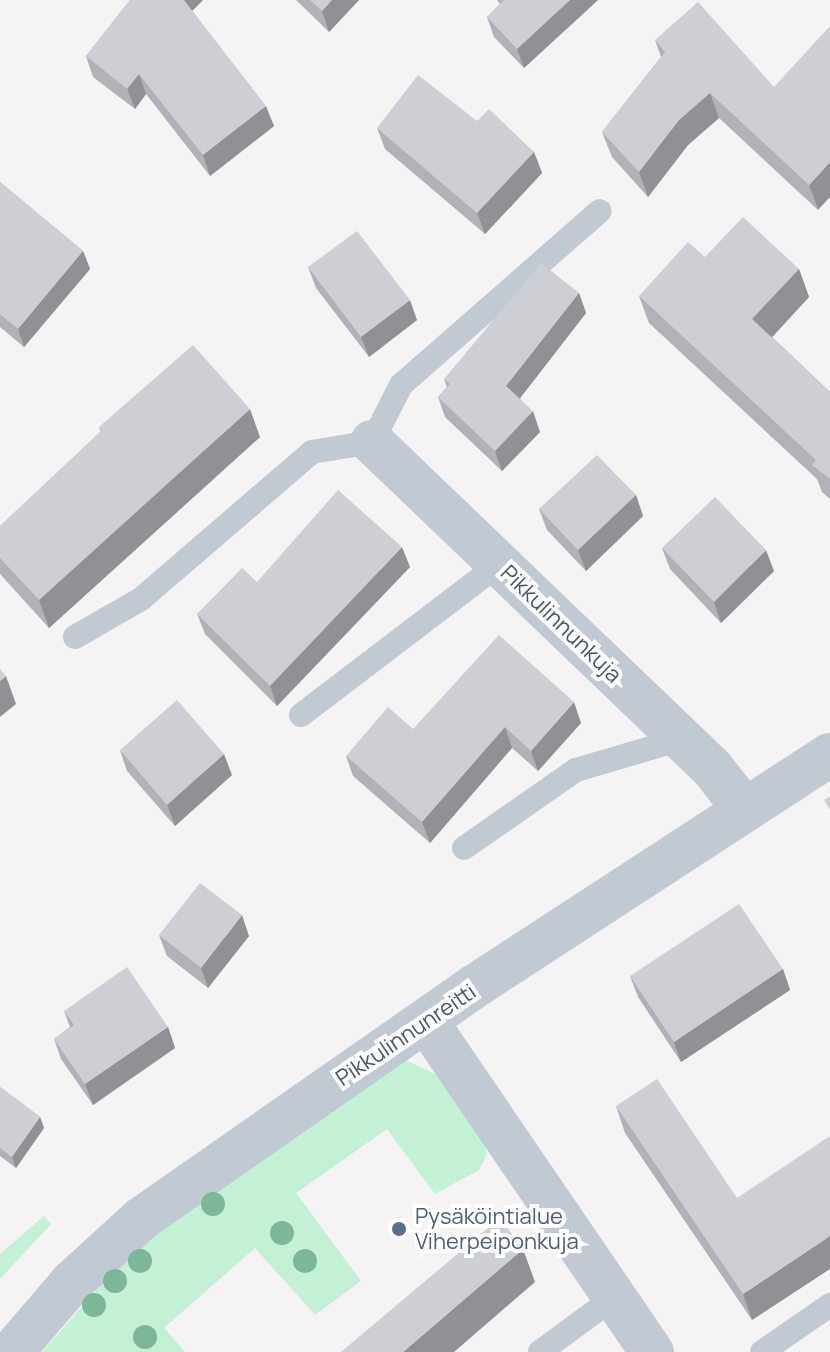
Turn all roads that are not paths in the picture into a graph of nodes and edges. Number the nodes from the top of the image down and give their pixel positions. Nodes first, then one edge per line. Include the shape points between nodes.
1 (600, 211) dead end
2 (372, 442) junction
3 (499, 564) junction
4 (75, 637) dead end
5 (301, 715) dead end
6 (681, 739) junction
7 (830, 755) edge
8 (745, 810) junction
9 (464, 848) dead end
10 (426, 1021) junction
11 (615, 1297) junction
12 (830, 1305) edge
13 (12, 1352) edge
14 (540, 1352) edge
15 (652, 1352) edge
16 (762, 1352) edge

1 - 2 lane via 401,385
2 - 3 street, Pikkulinnunkuja
2 - 4 lane via 312,452 141,599
3 - 5 lane
3 - 6 street, Pikkulinnunkuja
6 - 8 street, Pikkulinnunkuja
6 - 9 lane via 576,770
7 - 8 street, Pikkulinnunreitti
8 - 10 street, Pikkulinnunreitti
10 - 11 street
10 - 13 street, Pikkulinnunreitti via 141,1219 72,1282
11 - 14 lane
11 - 15 street
12 - 16 lane

